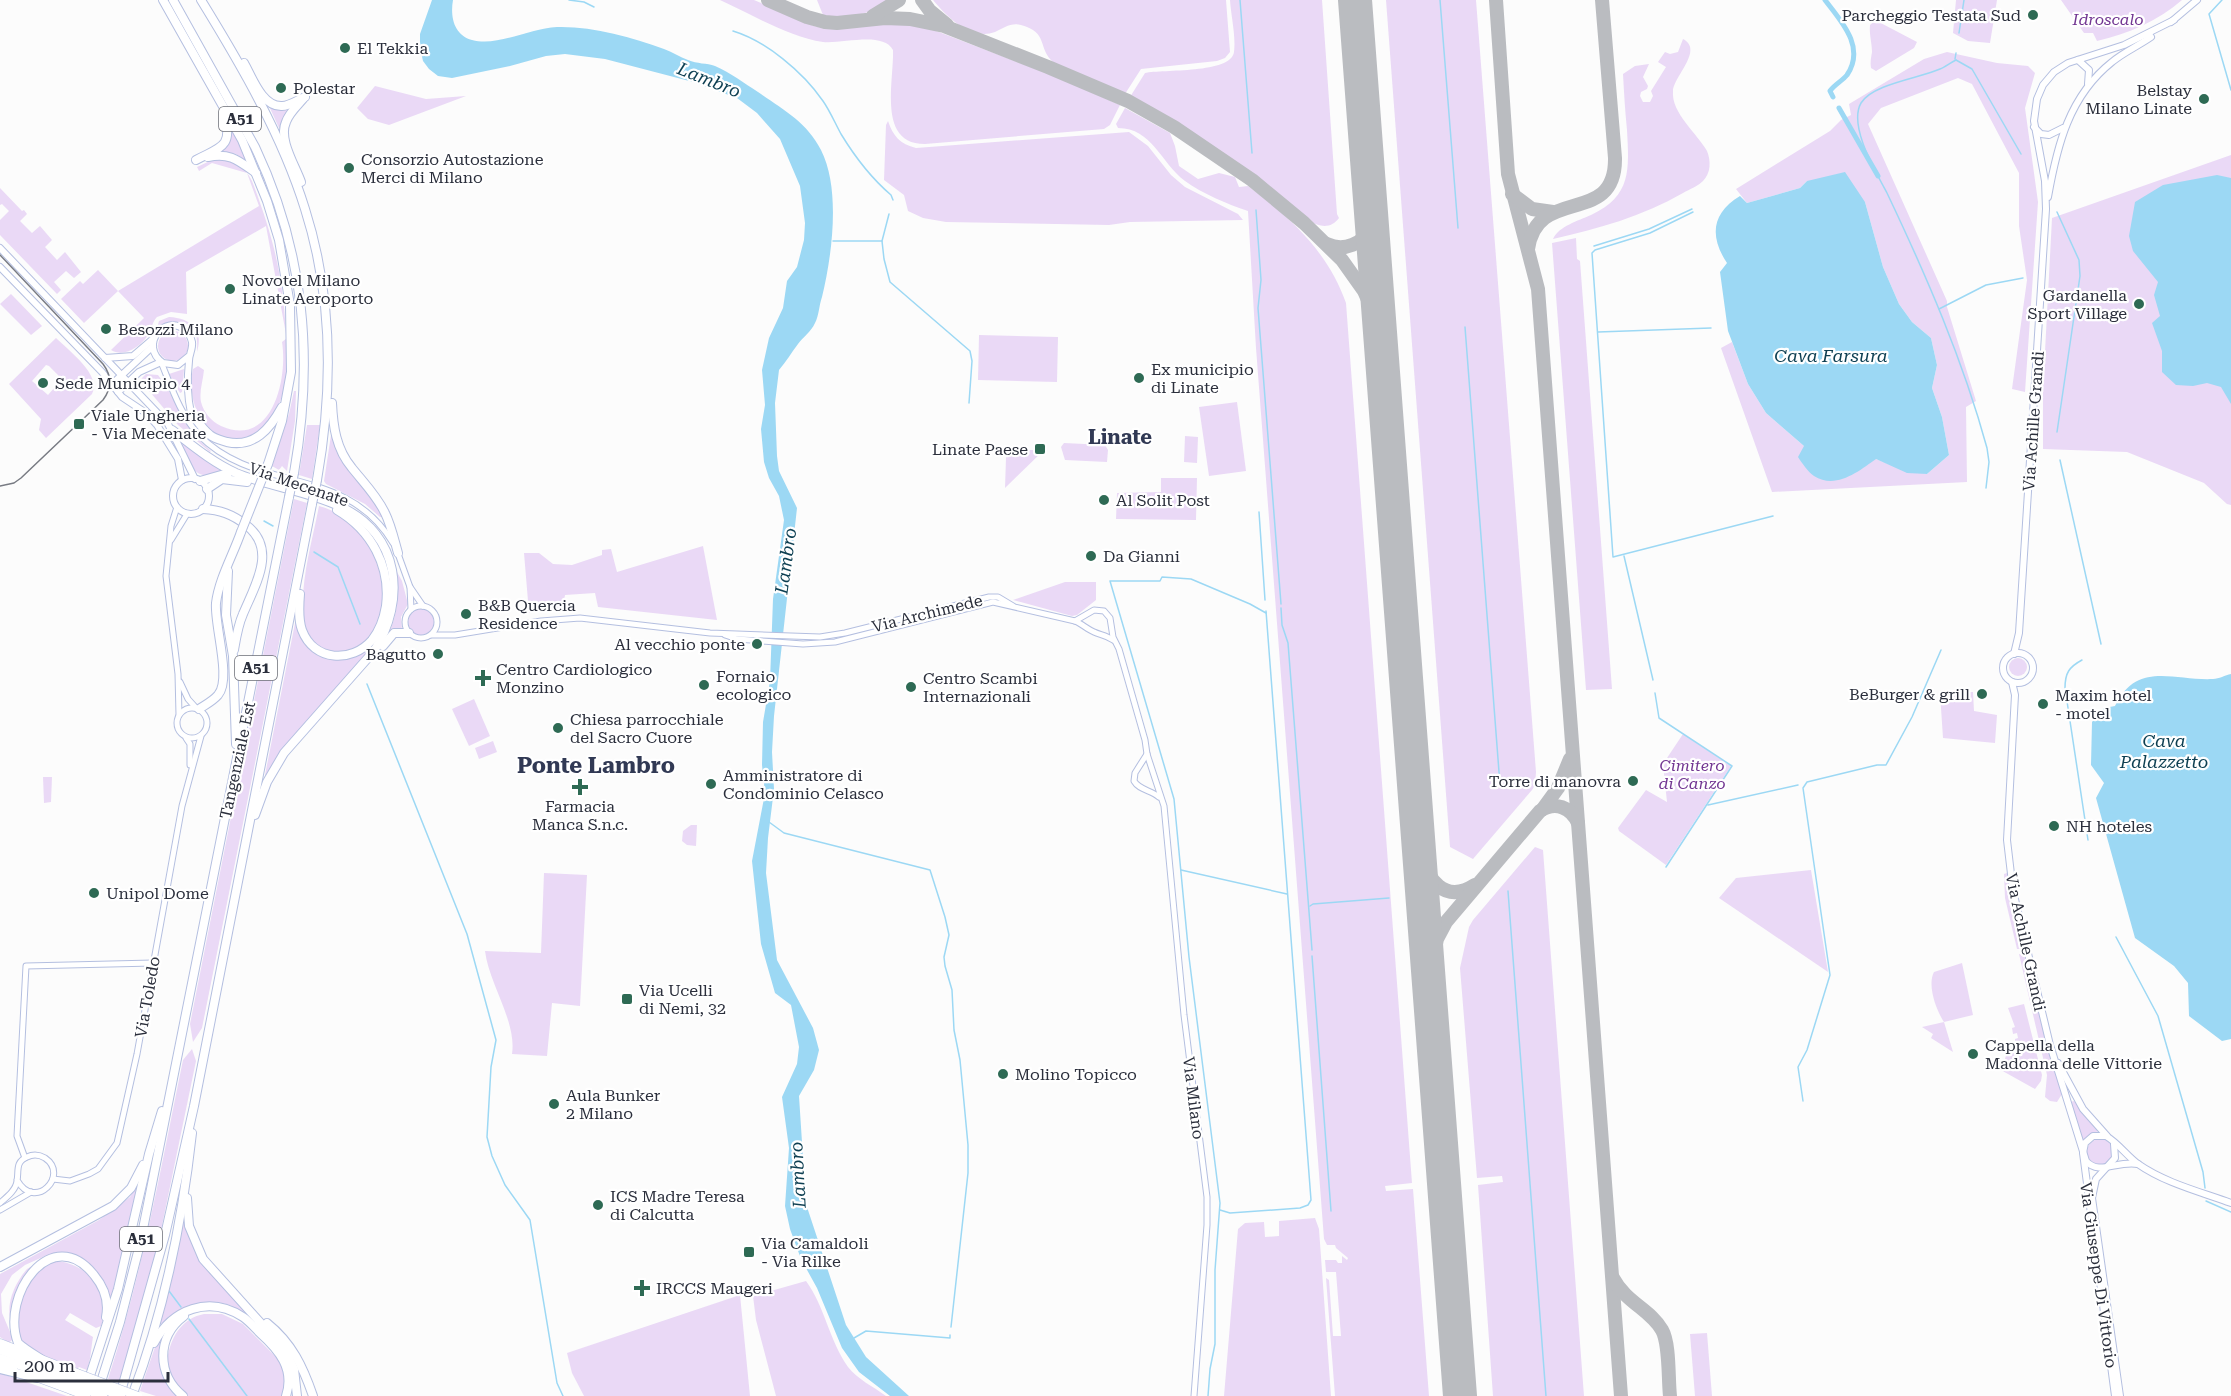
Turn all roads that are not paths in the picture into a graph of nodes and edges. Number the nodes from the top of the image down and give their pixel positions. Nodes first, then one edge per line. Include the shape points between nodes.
1 (163, 0) edge
2 (173, 0) edge
3 (201, 0) edge
4 (2197, 0) edge
5 (2174, 20) junction
6 (219, 29) junction
7 (2078, 60) junction
8 (2086, 87) junction
9 (224, 106) junction
10 (2034, 126) junction
11 (2065, 126) junction
12 (256, 173) junction
13 (305, 208) junction
14 (2046, 209) junction
15 (0, 248) edge
16 (0, 267) edge
17 (154, 338) junction
18 (153, 346) junction
19 (189, 356) junction
20 (104, 358) junction
21 (328, 358) junction
22 (161, 362) junction
23 (122, 375) junction
24 (128, 382) junction
25 (111, 385) junction
26 (118, 392) junction
27 (286, 399) junction
28 (192, 413) junction
29 (172, 430) junction
30 (216, 449) junction
31 (237, 473) junction
32 (182, 480) junction
33 (197, 480) junction
34 (207, 489) junction
35 (177, 507) junction
36 (203, 509) junction
37 (188, 513) junction
38 (170, 541) junction
39 (398, 553) junction
40 (303, 555) junction
41 (229, 565) junction
42 (410, 588) junction
43 (423, 606) junction
44 (411, 609) junction
45 (1089, 614) junction
46 (1110, 620) junction
47 (1075, 621) junction
48 (437, 624) junction
49 (1089, 628) junction
50 (409, 633) junction
51 (1098, 633) junction
52 (2019, 633) junction
53 (431, 634) junction
54 (451, 635) junction
55 (1114, 640) junction
56 (2014, 654) junction
57 (2023, 654) junction
58 (233, 656) junction
59 (178, 674) junction
60 (2012, 682) junction
61 (2021, 683) junction
62 (2015, 695) junction
63 (333, 697) junction
64 (198, 709) junction
65 (178, 715) junction
66 (201, 736) junction
67 (186, 738) junction
68 (1147, 754) junction
69 (237, 756) junction
70 (1137, 770) junction
71 (190, 773) junction
72 (1155, 775) junction
73 (1143, 789) junction
74 (1161, 801) junction
75 (244, 850) junction
76 (153, 963) junction
77 (2050, 1045) junction
78 (172, 1079) junction
79 (194, 1106) junction
80 (2111, 1140) junction
81 (149, 1154) junction
82 (2083, 1154) junction
83 (25, 1158) junction
84 (2138, 1164) junction
85 (2109, 1165) junction
86 (188, 1168) junction
87 (53, 1179) junction
88 (17, 1180) junction
89 (31, 1192) junction
90 (0, 1203) edge
91 (2231, 1203) edge
92 (0, 1210) edge
93 (38, 1247) junction
94 (0, 1261) edge
95 (0, 1267) edge
96 (24, 1269) dead end
97 (227, 1286) junction
98 (200, 1307) junction
99 (5, 1315) dead end
100 (102, 1341) junction
101 (0, 1343) edge
102 (0, 1350) edge
103 (0, 1358) edge
104 (146, 1359) junction
105 (44, 1361) junction
106 (0, 1364) edge
107 (0, 1369) edge
108 (37, 1378) junction
109 (74, 1382) junction
110 (84, 1396) edge
111 (96, 1396) edge
112 (103, 1396) edge
113 (120, 1396) edge
114 (132, 1396) edge
115 (138, 1396) edge
116 (183, 1396) edge
117 (286, 1396) edge
118 (297, 1396) edge
119 (313, 1396) edge
120 (1194, 1396) edge
121 (2118, 1396) edge

1 - 9 highway
2 - 69 highway, Tangenziale Est / A51, bridge via 264,167 291,246 303,312 303,406 294,474
3 - 6 highway, Tangenziale Est / A51
4 - 5 main road
5 - 7 main road, Via Achille Grandi via 2124,45
5 - 8 main road, Via Achille Grandi via 2112,61
6 - 13 highway, Tangenziale Est / A51 via 269,121
6 - 13 highway via 268,101 282,106 305,97 287,119 284,131 305,195
7 - 8 main road via 2089,70
7 - 10 main road, Via Achille Grandi via 2059,68 2043,85 2034,109
8 - 11 main road, Via Achille Grandi
9 - 12 highway
9 - 12 highway via 228,141 196,160 231,156
10 - 11 main road via 2041,134 2049,135
10 - 14 main road, Via Achille Grandi via 2045,181
11 - 14 main road, Via Achille Grandi
12 - 27 highway via 276,229 289,294 291,372
13 - 21 highway, Tangenziale Est / A51 via 324,297
14 - 52 main road, Via Achille Grandi
15 - 20 main road
16 - 25 main road
17 - 18 main road
17 - 19 main road, Via Mecenate via 167,327 181,328 192,341
17 - 20 main road, Via Mecenate via 130,357
18 - 22 main road, Via Mecenate
18 - 23 main road
19 - 22 main road via 178,365
19 - 28 main road, Via Mecenate via 187,392
20 - 23 main road
21 - 39 highway via 337,440 351,467 385,512
21 - 40 highway, Tangenziale Est / A51, bridge via 327,410
22 - 24 main road via 142,369
22 - 30 street, Via Mecenate via 192,426
23 - 24 main road
23 - 25 main road
24 - 26 main road
24 - 29 main road
25 - 26 main road
26 - 32 main road via 146,413 163,433 178,459
27 - 28 highway via 267,430 242,443 216,439
27 - 41 highway, bridge via 276,441
28 - 30 street, Via Mecenate
29 - 31 highway via 212,461
29 - 33 main road
30 - 39 street, Via Mecenate via 246,466 354,501 381,526
31 - 33 highway
31 - 63 highway via 343,508 368,527 384,549 394,593 388,626 374,651
32 - 33 main road
32 - 35 main road via 173,492
33 - 34 main road
34 - 36 main road
34 - 40 highway via 222,479 234,479 333,508 352,521 381,560 387,584 385,611 378,631 367,645 342,656 317,651 306,639 299,618
35 - 37 main road
35 - 38 street
36 - 37 main road
36 - 58 highway via 227,512 239,520 255,536 262,551 261,572 241,620
37 - 38 street
38 - 59 street via 166,576
39 - 42 street, Via Mecenate
40 - 75 highway, Tangenziale Est / A51
41 - 58 highway via 226,615
41 - 64 highway via 216,601 222,685 217,696
42 - 43 street, Via Mecenate
42 - 44 street, Via Mecenate
43 - 44 street
43 - 48 street via 433,612
44 - 50 street via 405,620
45 - 46 street via 1102,610
45 - 47 street
45 - 49 street
46 - 51 street via 1107,630
46 - 55 street, Via Milano
47 - 49 street, Via Archimede
47 - 54 street, Via Archimede via 989,597 820,637 767,638 572,618
48 - 53 street
48 - 54 street
49 - 51 street
50 - 53 street via 419,638
50 - 63 highway via 391,635 354,680
51 - 55 street
52 - 56 main road, Via Achille Grandi
52 - 57 main road, Via Achille Grandi
53 - 54 street, Via Archimede
55 - 68 street, Via Milano
56 - 57 main road
56 - 60 main road, Via Achille Grandi via 2003,666
57 - 61 main road, Via Achille Grandi via 2031,660 2033,670 2029,679
58 - 69 highway
59 - 64 street via 188,699
59 - 65 street
60 - 61 main road
60 - 62 main road, Via Achille Grandi
61 - 62 main road, Via Achille Grandi
62 - 77 main road, Via Achille Grandi via 2008,853 2013,891
63 - 75 highway via 275,767
64 - 65 street via 187,709
64 - 66 street via 207,722
65 - 67 street via 177,727
66 - 67 street
66 - 71 street
67 - 71 street via 191,753
68 - 70 street
68 - 72 street, Via Milano
69 - 78 highway, Tangenziale Est / A51
70 - 72 street via 1146,767
70 - 73 street via 1134,782
71 - 76 street, Via Toledo
72 - 73 street via 1152,786
72 - 74 street, Via Milano
73 - 74 street via 1153,792
74 - 120 street, Via Milano via 1207,1197
75 - 79 highway, Tangenziale Est / A51
76 - 83 street via 26,966 17,1136
76 - 87 street, Via Toledo via 117,1143 98,1169 70,1181
77 - 80 main road, Via Achille Grandi via 2077,1099
77 - 82 main road, Via Achille Grandi
78 - 81 highway
78 - 111 highway, Tangenziale Est / A51 via 133,1273
79 - 86 highway
79 - 113 highway, Tangenziale Est / A51 via 165,1235
80 - 82 main road via 2101,1135 2091,1137
80 - 84 main road, Via Achille Grandi
80 - 85 main road via 2116,1153
81 - 93 highway via 131,1188 113,1206
81 - 100 highway
82 - 85 main road via 2093,1167
82 - 121 main road, Via Giuseppe Di Vittorio
83 - 87 street via 36,1155 48,1160 54,1170
83 - 88 street via 17,1168
84 - 85 main road
84 - 91 main road
85 - 121 main road, Via Giuseppe Di Vittorio via 2094,1182 2092,1201
86 - 97 highway via 189,1226 203,1259
86 - 104 highway via 169,1275
87 - 89 street via 43,1191
88 - 89 street
88 - 90 street
89 - 92 street
93 - 94 highway
93 - 95 highway
96 - 100 highway via 44,1258 61,1258 90,1270 106,1297
97 - 118 highway via 290,1358
97 - 119 highway via 283,1337 300,1363
98 - 104 highway via 171,1319
98 - 116 highway via 172,1327 163,1348 166,1375
98 - 117 highway via 231,1311 265,1337 286,1365
99 - 105 highway via 16,1341
100 - 110 highway
101 - 105 highway
102 - 109 highway
103 - 109 highway
104 - 114 highway
105 - 109 highway
106 - 108 highway
107 - 108 highway
108 - 109 highway
109 - 110 highway, bridge
109 - 112 highway, bridge
109 - 113 highway, bridge
109 - 115 highway, bridge

